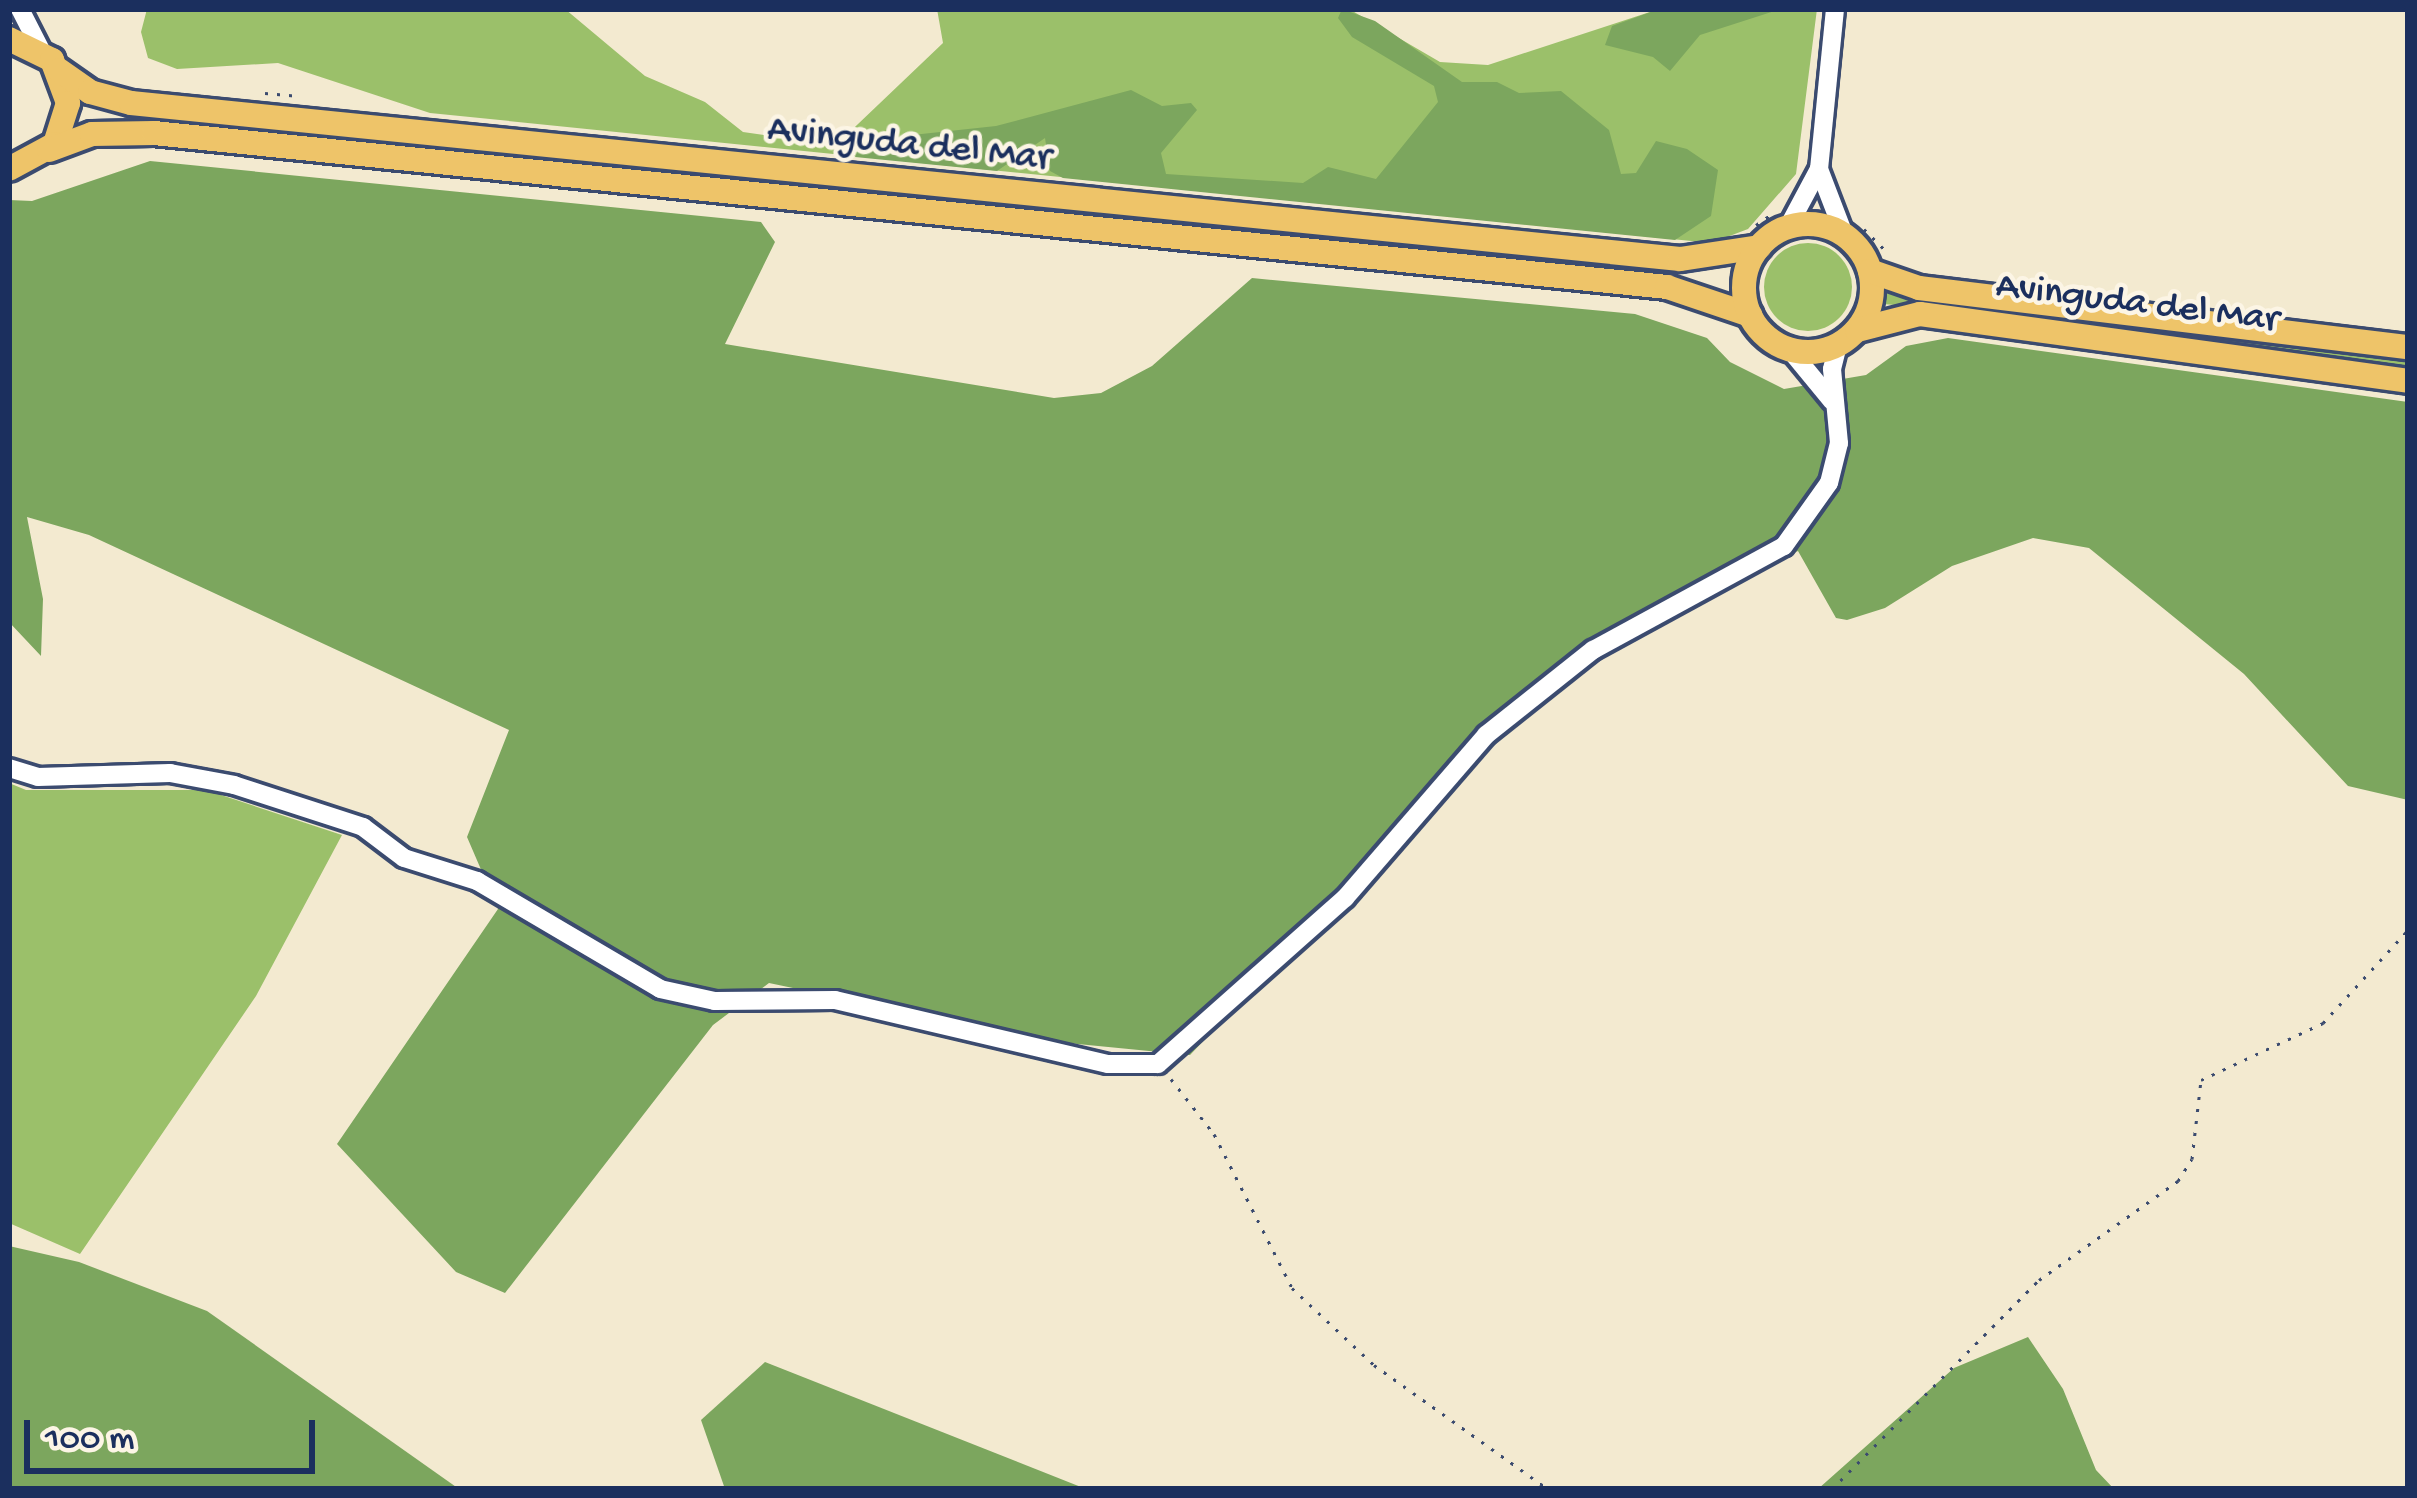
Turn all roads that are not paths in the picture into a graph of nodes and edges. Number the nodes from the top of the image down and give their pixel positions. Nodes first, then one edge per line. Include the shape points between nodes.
1 (20, 9) edge
2 (1835, 9) edge
3 (9, 39) edge
4 (51, 61) junction
5 (49, 150) junction
6 (9, 169) edge
7 (1819, 169) junction
8 (1788, 227) junction
9 (1844, 234) junction
10 (1759, 247) junction
11 (1870, 271) junction
12 (1750, 316) junction
13 (1848, 337) junction
14 (2408, 347) edge
15 (1790, 350) junction
16 (2408, 381) edge
17 (1832, 401) junction
18 (9, 769) edge

1 - 4 street
2 - 7 street
3 - 4 main road, Avinguda del Mar
4 - 5 main road via 68,112
4 - 10 main road, Avinguda del Mar via 89,92 131,104 1680,259
5 - 6 main road, Avinguda del Mar
5 - 12 main road, Avinguda del Mar via 102,132 154,134 1667,287
7 - 8 street
7 - 9 street
8 - 9 main road
8 - 10 main road
9 - 11 main road
10 - 12 main road via 1745,280
11 - 13 main road via 1873,292
11 - 14 main road, Avinguda del Mar via 1919,287
12 - 15 main road
13 - 15 main road
13 - 16 main road, Avinguda del Mar via 1920,314
13 - 17 street
15 - 17 street
17 - 18 street via 1839,442 1829,483 1784,546 1593,650 1486,735 1345,898 1158,1064 1108,1064 835,1000 715,1000 660,988 477,880 404,858 363,827 170,773 38,777

